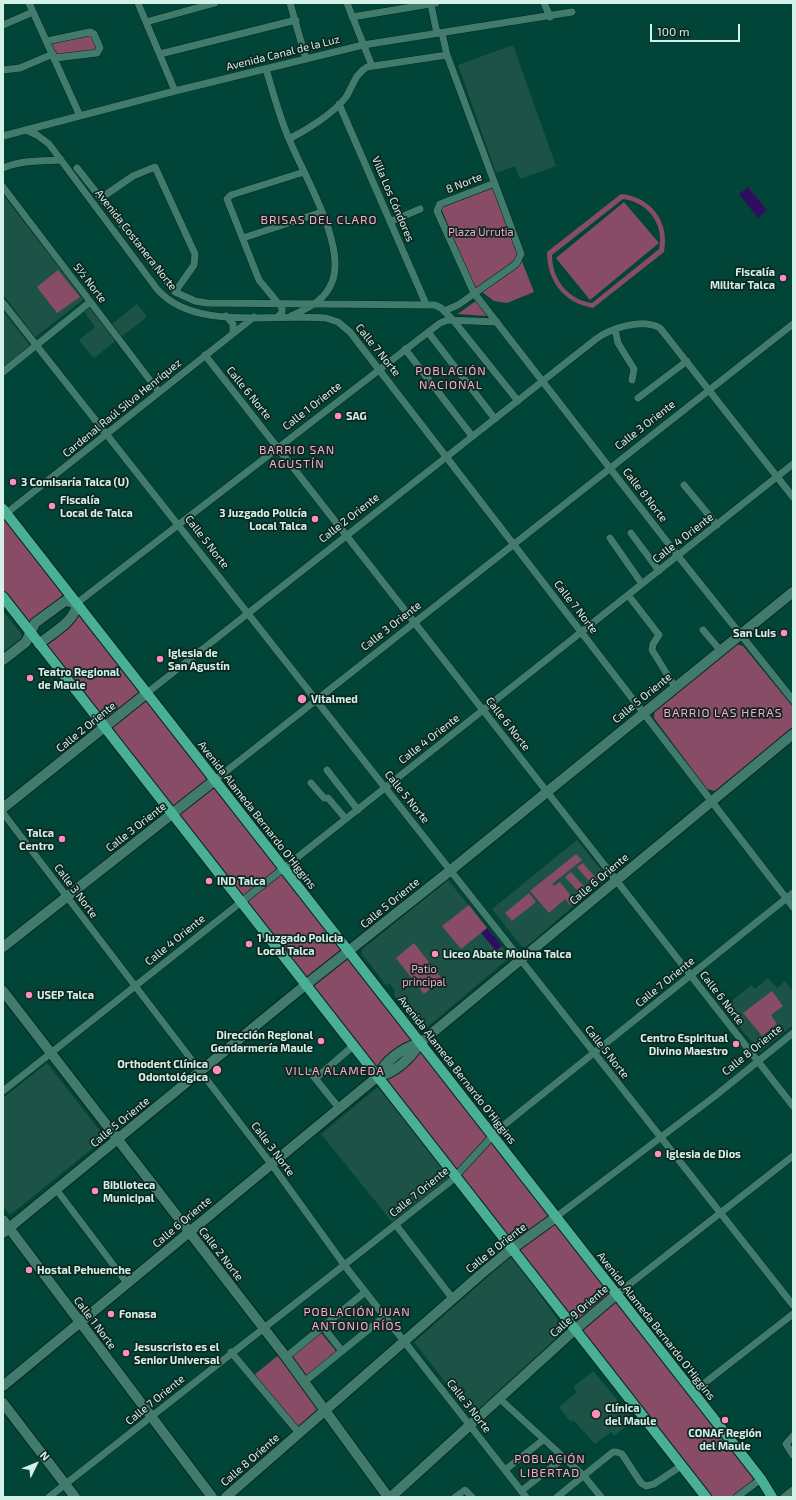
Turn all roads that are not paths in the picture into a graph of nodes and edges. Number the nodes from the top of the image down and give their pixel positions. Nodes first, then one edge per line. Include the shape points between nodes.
1 (29, 3) edge
2 (138, 3) edge
3 (215, 3) edge
4 (290, 3) edge
5 (347, 3) edge
6 (544, 3) edge
7 (433, 4) edge
8 (33, 12) junction
9 (572, 12) dead end
10 (352, 17) junction
11 (550, 17) junction
12 (296, 20) junction
13 (146, 22) junction
14 (3, 25) edge
15 (439, 33) junction
16 (47, 41) junction
17 (363, 45) junction
18 (160, 54) junction
19 (447, 55) junction
20 (54, 56) junction
21 (306, 59) junction
22 (372, 66) junction
23 (266, 68) junction
24 (3, 70) edge
25 (174, 91) junction
26 (340, 104) junction
27 (80, 116) junction
28 (26, 130) junction
29 (3, 136) edge
30 (289, 139) junction
31 (61, 160) junction
32 (3, 168) edge
33 (77, 168) dead end
34 (304, 172) junction
35 (495, 183) junction
36 (3, 188) edge
37 (101, 198) junction
38 (420, 210) dead end
39 (322, 212) junction
40 (392, 222) junction
41 (243, 238) junction
42 (175, 292) junction
43 (474, 293) junction
44 (90, 302) junction
45 (3, 303) edge
46 (280, 304) junction
47 (426, 304) junction
48 (314, 305) junction
49 (444, 311) junction
50 (226, 316) junction
51 (254, 317) junction
52 (278, 317) junction
53 (288, 317) junction
54 (317, 317) junction
55 (453, 320) junction
56 (338, 322) joint
57 (497, 322) junction
58 (793, 324) edge
59 (615, 329) junction
60 (428, 332) junction
61 (233, 333) junction
62 (37, 346) junction
63 (405, 349) junction
64 (205, 355) junction
65 (686, 362) junction
66 (380, 369) junction
67 (3, 372) edge
68 (632, 380) dead end
69 (542, 382) junction
70 (709, 390) junction
71 (159, 392) junction
72 (638, 398) dead end
73 (518, 401) junction
74 (495, 418) junction
75 (108, 433) junction
76 (472, 436) junction
77 (278, 447) junction
78 (447, 456) junction
79 (793, 464) edge
80 (610, 468) junction
81 (777, 477) junction
82 (684, 485) dead end
83 (793, 497) edge
84 (4, 513) edge
85 (179, 524) junction
86 (716, 525) junction
87 (631, 533) dead end
88 (346, 536) junction
89 (610, 538) dead end
90 (514, 545) junction
91 (678, 556) junction
92 (659, 571) junction
93 (642, 584) junction
94 (793, 592) edge
95 (628, 596) junction
96 (3, 597) edge
97 (77, 603) junction
98 (250, 613) junction
99 (414, 622) junction
100 (703, 630) dead end
101 (582, 632) junction
102 (30, 633) junction
103 (740, 634) junction
104 (39, 644) junction
105 (720, 650) junction
106 (3, 660) edge
107 (675, 687) junction
108 (147, 693) junction
109 (316, 700) junction
110 (793, 700) edge
111 (483, 710) junction
112 (644, 712) junction
113 (104, 727) junction
114 (793, 734) edge
115 (327, 770) dead end
116 (215, 780) junction
117 (311, 783) dead end
118 (385, 788) junction
119 (547, 791) junction
120 (712, 801) junction
121 (3, 808) edge
122 (358, 810) junction
123 (3, 813) edge
124 (172, 814) junction
125 (346, 818) junction
126 (284, 868) junction
127 (451, 870) junction
128 (616, 880) junction
129 (793, 894) edge
130 (67, 897) junction
131 (787, 899) junction
132 (241, 902) junction
133 (793, 907) edge
134 (3, 948) edge
135 (348, 952) junction
136 (520, 959) junction
137 (691, 976) junction
138 (305, 985) junction
139 (135, 986) junction
140 (3, 991) edge
141 (793, 1033) edge
142 (420, 1043) junction
143 (353, 1046) junction
144 (51, 1053) junction
145 (594, 1053) junction
146 (757, 1061) junction
147 (200, 1071) junction
148 (310, 1072) dead end
149 (377, 1077) junction
150 (316, 1078) junction
151 (3, 1091) edge
152 (793, 1106) edge
153 (339, 1108) junction
154 (492, 1136) junction
155 (661, 1137) junction
156 (119, 1138) junction
157 (793, 1156) edge
158 (272, 1164) junction
159 (456, 1177) junction
160 (56, 1189) junction
161 (720, 1212) junction
162 (556, 1217) junction
163 (396, 1225) junction
164 (5, 1227) edge
165 (189, 1232) junction
166 (512, 1249) junction
167 (345, 1266) junction
168 (127, 1283) junction
169 (365, 1292) junction
170 (617, 1294) junction
171 (453, 1299) junction
172 (793, 1305) edge
173 (793, 1314) edge
174 (384, 1317) junction
175 (80, 1322) junction
176 (323, 1327) junction
177 (262, 1328) junction
178 (575, 1330) junction
179 (404, 1342) junction
180 (342, 1351) junction
181 (231, 1352) junction
182 (286, 1357) junction
183 (304, 1382) junction
184 (3, 1386) edge
185 (693, 1392) junction
186 (500, 1399) junction
187 (3, 1403) edge
188 (326, 1411) junction
189 (151, 1417) junction
190 (470, 1426) junction
191 (299, 1433) junction
192 (793, 1436) edge
193 (543, 1440) junction
194 (793, 1455) edge
195 (564, 1458) junction
196 (681, 1466) junction
197 (505, 1470) junction
198 (584, 1476) junction
199 (763, 1482) junction
200 (65, 1484) junction
201 (793, 1490) edge
202 (521, 1491) junction
203 (49, 1497) edge
204 (75, 1497) edge
205 (212, 1497) edge
206 (226, 1497) edge
207 (388, 1497) edge
208 (391, 1497) edge
209 (455, 1497) edge
210 (472, 1497) edge
211 (526, 1497) edge
212 (557, 1497) edge
213 (601, 1497) edge
214 (706, 1497) edge
215 (737, 1497) edge
216 (772, 1497) edge
217 (776, 1497) edge
218 (784, 1497) edge

1 - 8 street
2 - 13 street
3 - 13 street
4 - 12 street
5 - 10 street
6 - 11 street
7 - 10 street
7 - 15 street, 8 Norte
8 - 14 street
8 - 16 street
9 - 11 street, Avenida Canal de la Luz
10 - 17 street
11 - 15 street, Avenida Canal de la Luz
12 - 18 street
12 - 21 street
13 - 18 street
15 - 17 street, Avenida Canal de la Luz
15 - 19 street, 8 Norte
16 - 20 street
16 - 20 street via 90,32 95,36 99,50 97,52
17 - 21 street, Avenida Canal de la Luz
17 - 22 street
18 - 25 street
19 - 22 street
19 - 35 street, 8 Norte
20 - 24 street via 20,68
20 - 27 street
21 - 23 street, Avenida Canal de la Luz
22 - 26 street via 361,71
23 - 25 street, Avenida Canal de la Luz
23 - 30 street
25 - 27 street, Avenida Canal de la Luz
26 - 30 street
26 - 40 street, Villa Los Cóndores
27 - 28 street, Avenida Canal de la Luz
28 - 29 street, Avenida Canal de la Luz
28 - 31 street, Avenida Costanera Norte via 42,138
30 - 34 street
31 - 32 street via 27,161
31 - 50 street, Avenida Costanera Norte via 165,297 181,308 196,313
33 - 37 street, Avenida Costanera Norte
34 - 39 street
34 - 41 street via 231,195 227,199
35 - 43 street via 520,250 520,258 516,264
35 - 43 street, 8 Norte via 438,207
36 - 44 street, 5½ Norte
37 - 42 street, Avenida Costanera Norte
37 - 42 street via 133,176 154,167 195,254 196,262
38 - 40 street
39 - 41 street
39 - 48 street via 332,240 335,266 330,287
40 - 47 street, Villa Los Cóndores
41 - 46 street via 259,280
42 - 46 street, Avenida Costanera Norte via 195,301 207,303
43 - 49 street via 458,305
43 - 57 street, 8 Norte
44 - 62 street
44 - 71 street, 5½ Norte
45 - 62 street, Calle 5 Norte
46 - 48 street, Avenida Costanera Norte
46 - 52 street via 283,310
47 - 48 street, Avenida Costanera Norte
47 - 49 street, Avenida Costanera Norte via 438,306
48 - 53 street, Avenida Costanera Norte
48 - 54 street
49 - 55 street, Avenida Costanera Norte
50 - 51 street, Avenida Costanera Norte
50 - 61 street via 233,324
51 - 52 street, Avenida Costanera Norte
51 - 61 street, Cardenal Raúl Silva Henríquez
52 - 53 street, Avenida Costanera Norte
53 - 54 street, Avenida Costanera Norte
54 - 56 street, Avenida Costanera Norte
55 - 57 street, Calle 1 Oriente
55 - 60 street, Calle 1 Oriente via 442,321
55 - 73 street, Avenida Costanera Norte
56 - 66 street, Calle 7 Norte via 350,332
57 - 69 street, Calle 8 Norte
58 - 70 street, Calle 3 Oriente
59 - 65 street, Calle 2 Oriente via 635,325 656,326
59 - 68 street via 618,343 634,369
59 - 69 street, Calle 2 Oriente via 604,333
60 - 63 street, Calle 1 Oriente
60 - 74 street
61 - 64 street, Cardenal Raúl Silva Henríquez
62 - 67 street
62 - 75 street, Calle 5 Norte
63 - 66 street, Calle 1 Oriente
63 - 76 street
64 - 71 street, Cardenal Raúl Silva Henríquez
64 - 77 street, Calle 6 Norte
65 - 70 street, Calle 2 Oriente
65 - 72 street
66 - 77 street, Calle 1 Oriente
66 - 78 street, Calle 7 Norte
69 - 73 street, Calle 2 Oriente
69 - 80 street, Calle 8 Norte
70 - 80 street, Calle 3 Oriente
70 - 81 street, Calle 2 Oriente
71 - 75 street, Cardenal Raúl Silva Henríquez
73 - 74 street, Calle 2 Oriente
74 - 76 street, Calle 2 Oriente
75 - 84 street, Cardenal Raúl Silva Henríquez
75 - 85 street, Calle 5 Norte
76 - 78 street, Calle 2 Oriente
77 - 85 street, Calle 1 Oriente
77 - 88 street, Calle 6 Norte
78 - 88 street, Calle 2 Oriente
78 - 90 street, Calle 7 Norte
79 - 81 street, Calle 4 Oriente
80 - 90 street, Calle 3 Oriente
80 - 91 street, Calle 8 Norte
81 - 83 street, Calle 2 Oriente
81 - 86 street, Calle 4 Oriente
82 - 86 street
84 - 97 main road, Avenida Alameda Bernardo O'Higgins
85 - 97 street, Calle 1 Oriente
85 - 98 street, Calle 5 Norte
86 - 91 street, Calle 4 Oriente
87 - 92 street
88 - 98 street, Calle 2 Oriente
88 - 99 street, Calle 6 Norte
89 - 93 street
90 - 99 street, Calle 3 Oriente
90 - 101 street, Calle 7 Norte
91 - 92 street, Calle 4 Oriente
91 - 103 street, Calle 8 Norte
92 - 93 street, Calle 4 Oriente
93 - 95 street, Calle 4 Oriente
94 - 103 main road, Calle 5 Oriente
95 - 101 street, Calle 4 Oriente
95 - 107 street via 659,635 652,650
96 - 102 main road
97 - 102 main road via 68,601 60,604 35,624
97 - 104 main road via 72,617
97 - 108 main road, Avenida Alameda Bernardo O'Higgins
98 - 108 street, Calle 2 Oriente
98 - 109 street, Calle 5 Norte
99 - 109 street, Calle 3 Oriente
99 - 111 street, Calle 6 Norte
100 - 105 street
101 - 111 street, Calle 4 Oriente
101 - 112 street, Calle 7 Norte
102 - 104 main road
102 - 106 main road via 26,642
103 - 105 main road, Calle 5 Oriente
103 - 110 street, Calle 8 Norte
104 - 113 main road
105 - 107 main road, Calle 5 Oriente
107 - 112 main road, Calle 5 Oriente
108 - 113 main road, Calle 2 Oriente
108 - 116 main road, Avenida Alameda Bernardo O'Higgins
109 - 116 street, Calle 3 Oriente
109 - 118 street, Calle 5 Norte
111 - 118 street, Calle 4 Oriente
111 - 119 street, Calle 6 Norte
112 - 119 main road, Calle 5 Oriente
112 - 120 street, Calle 7 Norte
113 - 121 main road, Calle 2 Oriente
113 - 124 main road
114 - 120 main road, Calle 6 Oriente
115 - 122 street
116 - 124 main road, Calle 3 Oriente
116 - 126 main road, Avenida Alameda Bernardo O'Higgins
117 - 125 street via 324,798 330,799
118 - 122 street, Calle 4 Oriente
118 - 127 street, Calle 5 Norte
119 - 127 main road, Calle 5 Oriente
119 - 128 street, Calle 6 Norte
120 - 128 main road, Calle 6 Oriente
120 - 131 street, Calle 7 Norte
122 - 125 street, Calle 4 Oriente
123 - 130 street, Calle 3 Norte
124 - 130 main road, Calle 3 Oriente
124 - 132 main road
125 - 126 street, Calle 4 Oriente
126 - 132 street, Calle 4 Oriente
126 - 135 main road, Avenida Alameda Bernardo O'Higgins
127 - 135 main road, Calle 5 Oriente
127 - 136 street, Calle 5 Norte
128 - 136 main road, Calle 6 Oriente
128 - 137 street, Calle 6 Norte
129 - 131 street, Calle 7 Oriente
130 - 134 main road, Calle 3 Oriente
130 - 139 street, Calle 3 Norte
131 - 133 street, Calle 7 Norte
131 - 137 street, Calle 7 Oriente
132 - 138 main road
132 - 139 street, Calle 4 Oriente
135 - 138 main road, Calle 5 Oriente
135 - 142 main road, Avenida Alameda Bernardo O'Higgins
136 - 142 main road, Calle 6 Oriente
136 - 145 street, Calle 5 Norte
137 - 145 street, Calle 7 Oriente
137 - 146 street, Calle 6 Norte
138 - 143 main road
138 - 147 main road, Calle 5 Oriente
139 - 144 street, Calle 4 Oriente
139 - 147 street, Calle 3 Norte
140 - 144 main road, Calle 2 Norte
141 - 146 street, Calle 8 Oriente
142 - 149 main road, Calle 6 Oriente via 394,1056
142 - 154 main road, Avenida Alameda Bernardo O'Higgins
143 - 149 main road
143 - 150 street
144 - 151 street, Calle 4 Oriente
144 - 156 main road, Calle 2 Norte
145 - 154 street, Calle 7 Oriente
145 - 155 street, Calle 5 Norte
146 - 152 street, Calle 6 Norte
146 - 155 street, Calle 8 Oriente
147 - 156 main road, Calle 5 Oriente
147 - 158 street, Calle 3 Norte
148 - 150 street
149 - 153 main road, Calle 6 Oriente
149 - 159 main road
150 - 153 street
153 - 158 main road, Calle 6 Oriente
154 - 159 street, Calle 7 Oriente
154 - 162 main road, Avenida Alameda Bernardo O'Higgins
155 - 161 street, Calle 5 Norte
155 - 162 street, Calle 8 Oriente
156 - 160 main road, Calle 5 Oriente
156 - 165 main road, Calle 2 Norte
157 - 161 street, Calle 9 Oriente
158 - 165 main road, Calle 6 Oriente
158 - 167 street, Calle 3 Norte
159 - 163 street, Calle 7 Oriente
159 - 166 main road
160 - 164 main road, Calle 5 Oriente
160 - 168 street
161 - 170 street, Calle 9 Oriente
161 - 172 street, Calle 5 Norte
162 - 166 main road, Calle 8 Oriente
162 - 170 main road, Avenida Alameda Bernardo O'Higgins
163 - 167 street, Calle 7 Oriente
163 - 171 street
164 - 175 main road, Calle 1 Norte
165 - 168 main road, Calle 6 Oriente
165 - 177 main road, Calle 2 Norte
166 - 171 main road, Calle 8 Oriente
166 - 178 main road
167 - 169 street, Calle 3 Norte
167 - 177 street, Calle 7 Oriente
168 - 175 main road, Calle 6 Oriente
169 - 174 street, Calle 3 Norte
169 - 176 street
170 - 178 main road, Calle 9 Oriente
170 - 185 main road, Avenida Alameda Bernardo O'Higgins
171 - 179 main road, Calle 8 Oriente
173 - 185 street
174 - 179 street, Calle 3 Norte
174 - 180 street
175 - 184 main road, Calle 6 Oriente
175 - 189 main road, Calle 1 Norte
176 - 180 street
176 - 182 street
177 - 181 street, Calle 7 Oriente
177 - 182 main road, Calle 2 Norte
178 - 186 main road, Calle 9 Oriente
178 - 196 main road
179 - 188 main road, Calle 8 Oriente
179 - 190 street, Calle 3 Norte
180 - 183 street
181 - 189 street, Calle 7 Oriente
181 - 191 street
182 - 183 main road, Calle 2 Norte
183 - 188 main road, Calle 2 Norte
185 - 199 main road, Avenida Alameda Bernardo O'Higgins
186 - 190 main road, Calle 9 Oriente
186 - 193 street
187 - 200 main road
188 - 191 main road, Calle 8 Oriente
188 - 207 main road, Calle 2 Norte
189 - 200 street, Calle 7 Oriente
189 - 205 main road, Calle 1 Norte
190 - 197 street, Calle 3 Norte
190 - 208 main road, Calle 9 Oriente
191 - 206 main road, Calle 8 Oriente
192 - 194 street via 786,1444
193 - 195 street
193 - 197 street
195 - 198 street
195 - 202 street
196 - 198 street via 654,1484 646,1486 641,1483 622,1454 615,1452
196 - 214 main road
197 - 202 street, Calle 3 Norte
198 - 212 street
198 - 213 street
199 - 215 street
199 - 216 main road, Avenida Alameda Bernardo O'Higgins
199 - 217 main road
200 - 203 street, Calle 7 Oriente
200 - 204 main road
201 - 218 street
202 - 211 street, Calle 3 Norte
209 - 210 street via 465,1490

